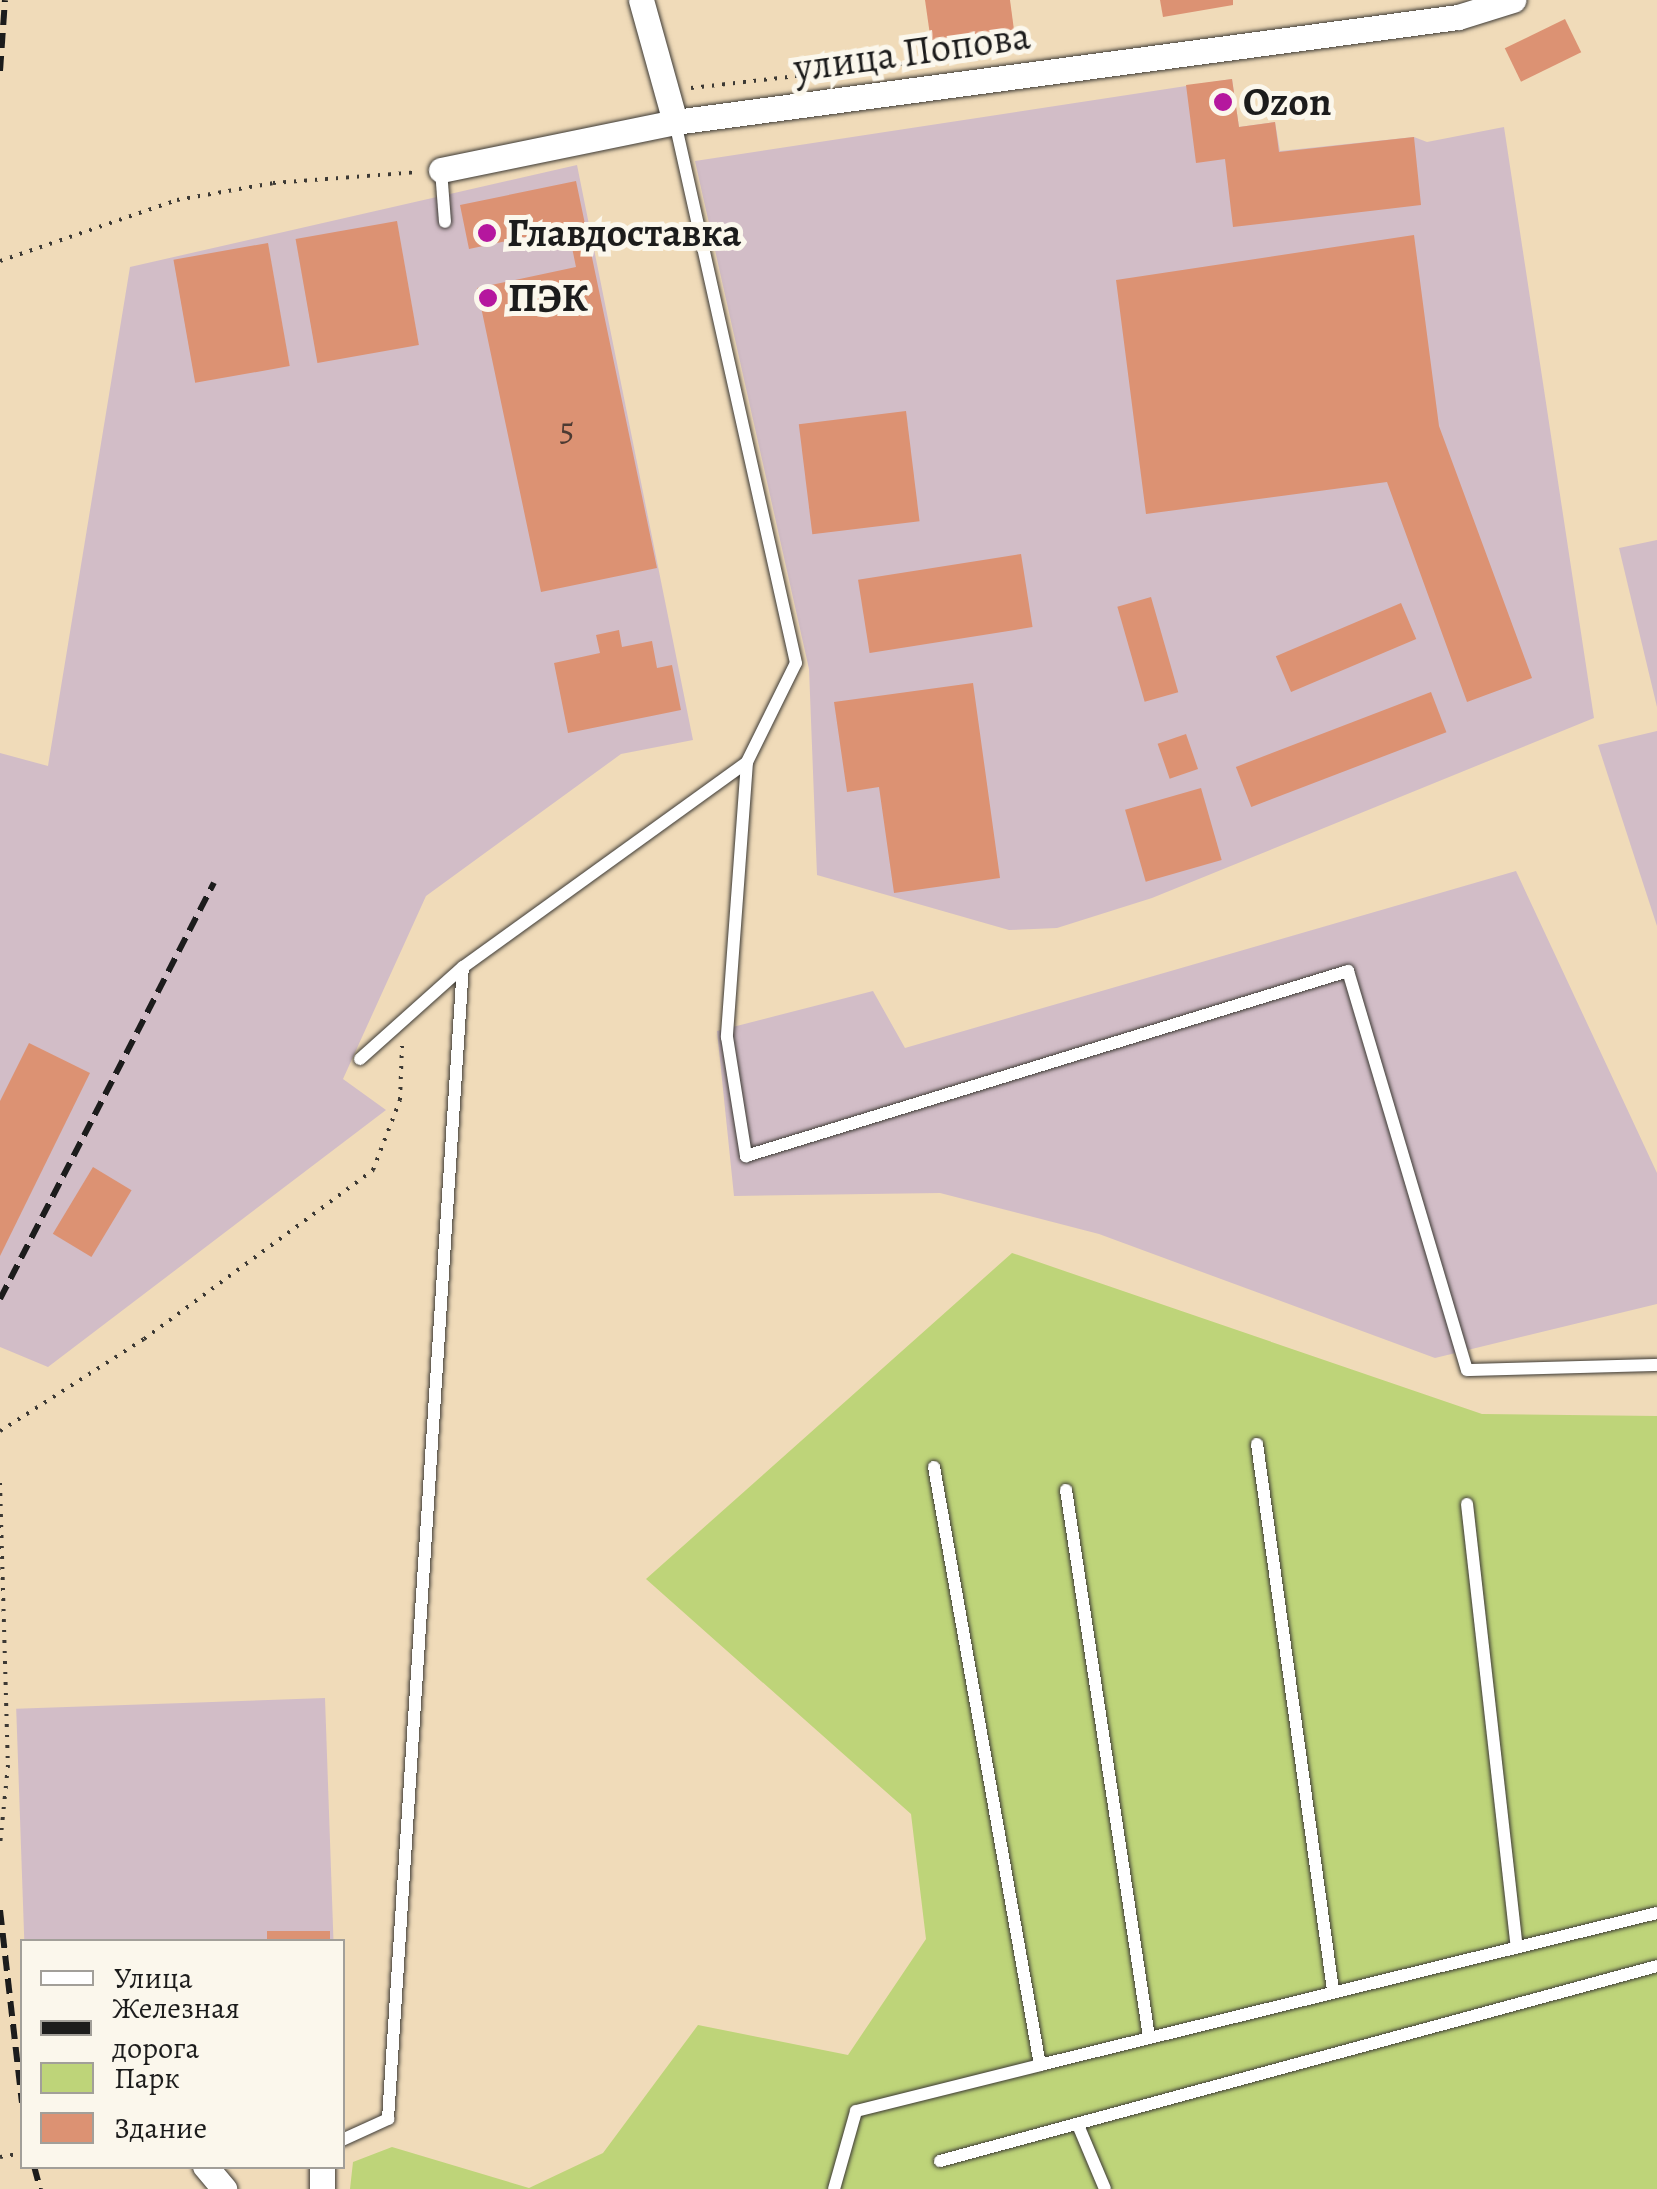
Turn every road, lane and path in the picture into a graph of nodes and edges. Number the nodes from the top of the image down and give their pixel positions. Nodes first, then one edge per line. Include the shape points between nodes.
1 (642, 0) edge
2 (1512, 0) edge
3 (674, 122) junction
4 (441, 170) junction
5 (445, 222) dead end
6 (0, 262) edge
7 (748, 762) junction
8 (463, 967) junction
9 (400, 1028) junction
10 (360, 1059) dead end
11 (1657, 1365) edge
12 (0, 1431) edge
13 (1257, 1444) dead end
14 (934, 1467) dead end
15 (0, 1483) edge
16 (1066, 1490) dead end
17 (1467, 1504) dead end
18 (0, 1845) edge
19 (1657, 1913) edge
20 (1516, 1944) junction
21 (1657, 1966) edge
22 (1333, 1990) junction
23 (1149, 2036) junction
24 (1040, 2065) junction
25 (1078, 2125) junction
26 (345, 2139) edge
27 (940, 2161) dead end
28 (207, 2169) edge
29 (224, 2189) edge
30 (834, 2189) edge
31 (1105, 2189) edge

1 - 3 street
2 - 3 street, улица Попова via 1458,18
3 - 4 street, улица Попова
3 - 7 lane via 796,663
4 - 5 lane
4 - 6 path via 274,183 177,200
7 - 8 lane
7 - 11 lane via 727,1037 746,1156 1348,971 1467,1370
8 - 9 lane
8 - 26 lane via 388,2118
9 - 10 lane
9 - 12 path via 400,1100 373,1170 144,1339
13 - 22 lane
14 - 24 lane
15 - 18 path via 8,1764
16 - 23 lane
17 - 20 lane
19 - 20 lane
20 - 22 lane
21 - 25 lane
22 - 23 lane
23 - 24 lane
24 - 30 lane via 856,2111
25 - 27 lane
25 - 31 lane
28 - 29 street

